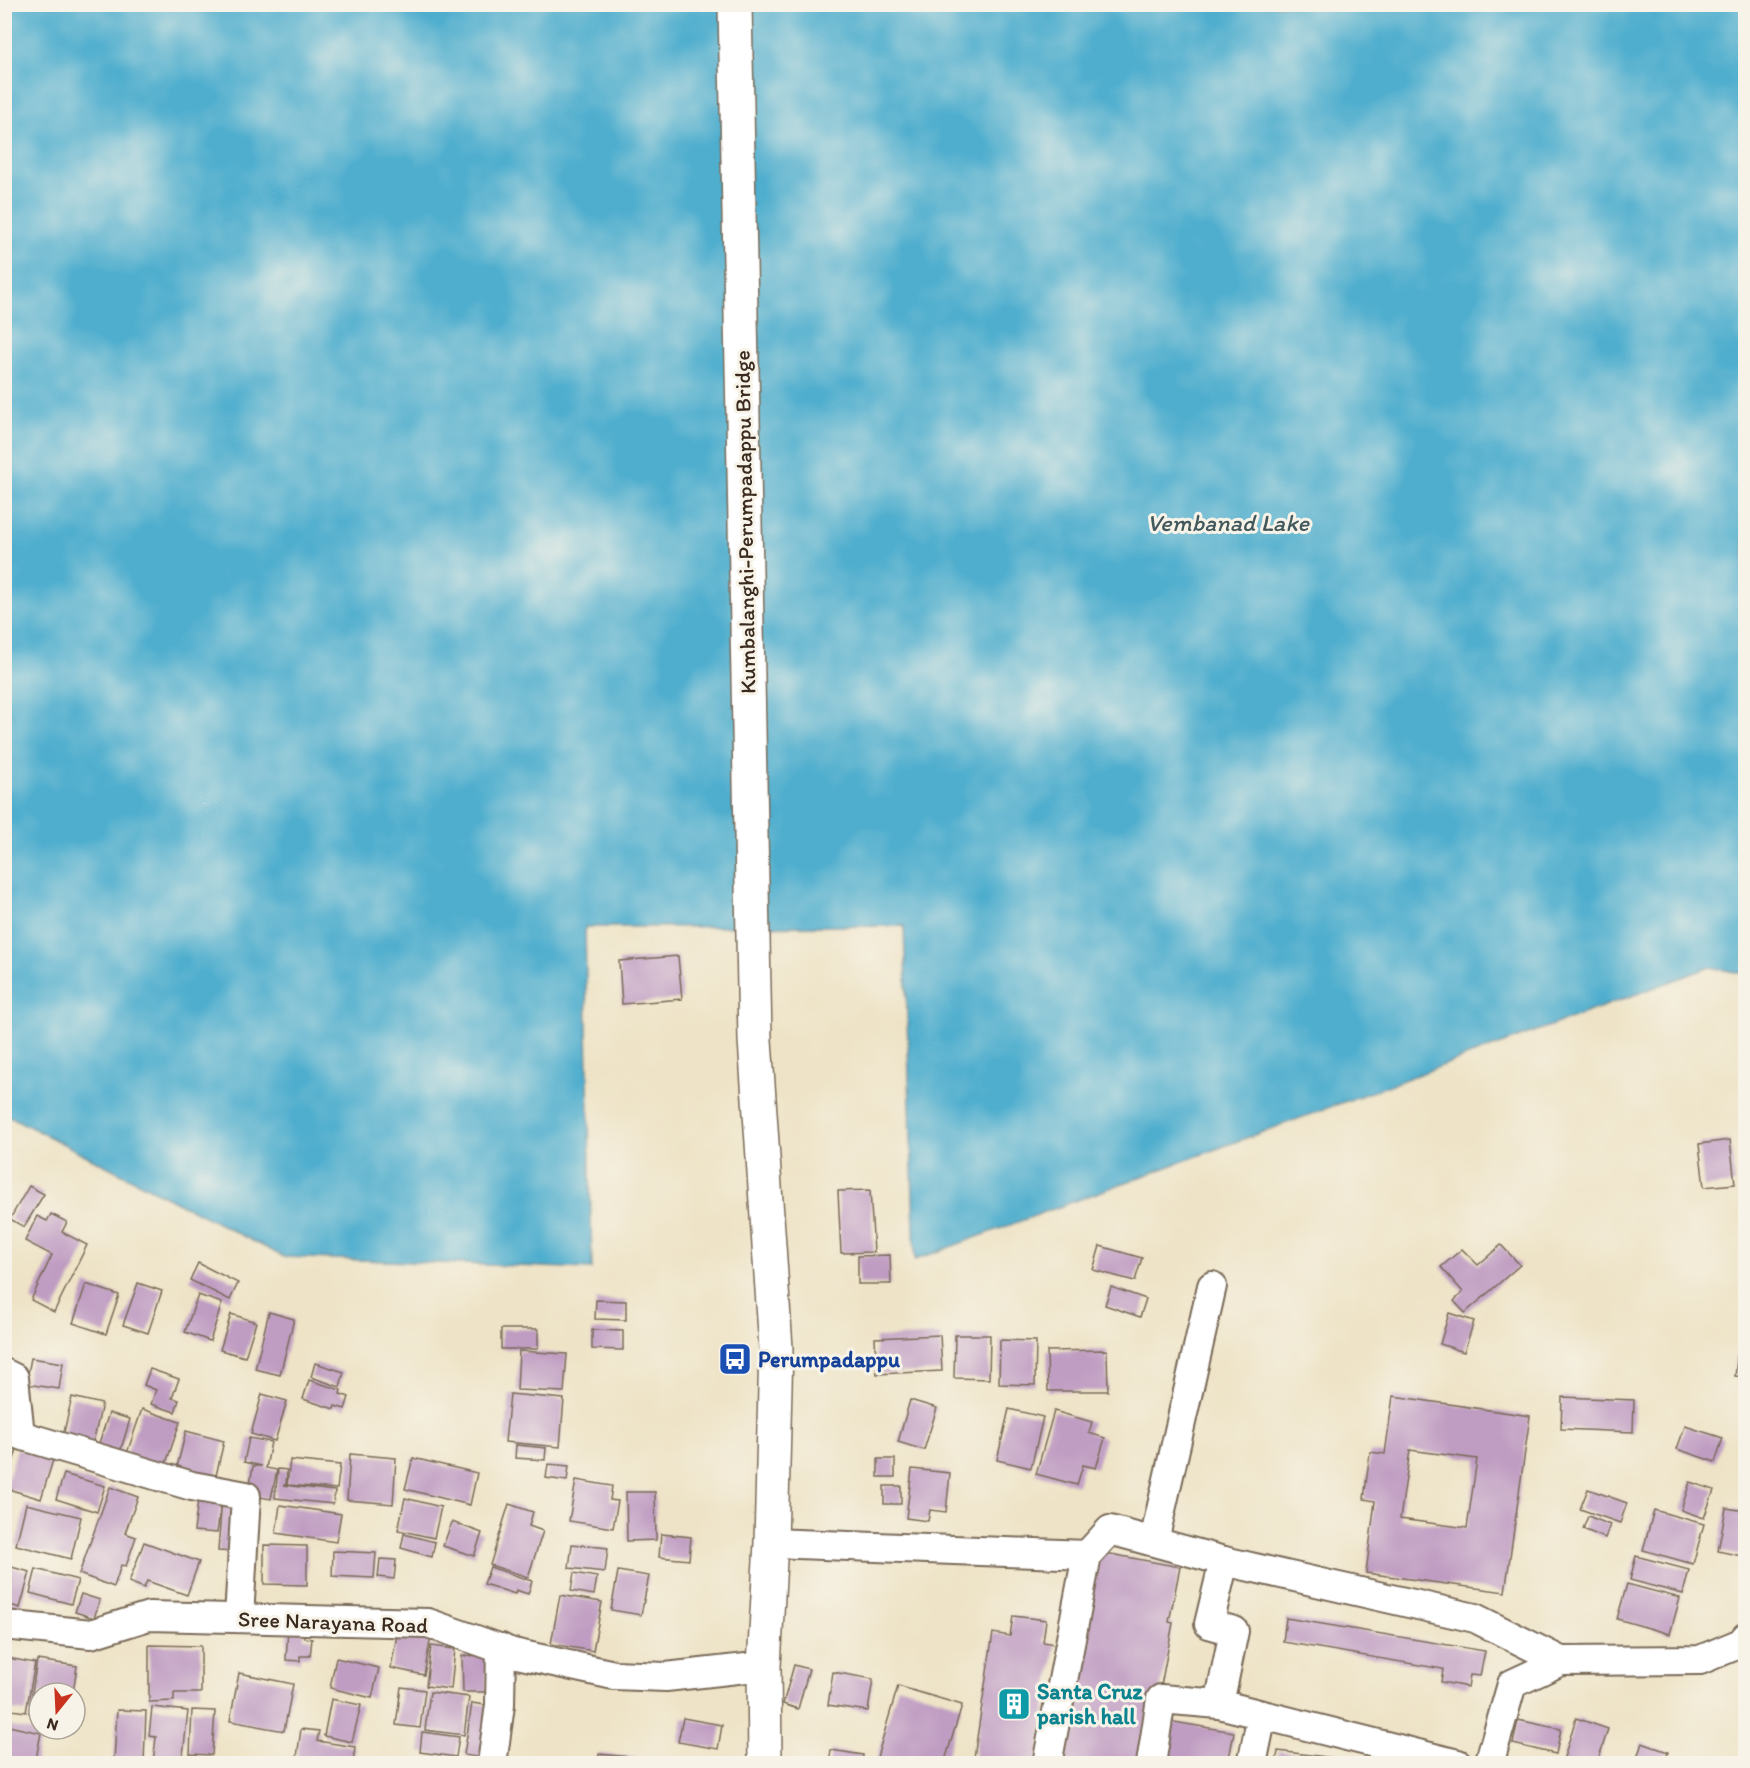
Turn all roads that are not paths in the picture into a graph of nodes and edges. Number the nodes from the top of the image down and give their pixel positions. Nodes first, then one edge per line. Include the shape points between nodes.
1 (735, 4) edge
2 (1212, 1286) dead end
3 (4, 1373) edge
4 (1154, 1541) junction
5 (771, 1543) junction
6 (1087, 1555) junction
7 (1224, 1561) junction
8 (239, 1618) junction
9 (4, 1626) edge
10 (1746, 1637) edge
11 (501, 1648) junction
12 (1561, 1661) junction
13 (764, 1666) junction
14 (1219, 1704) junction
15 (1262, 1715) junction
16 (492, 1764) edge
17 (765, 1764) edge
18 (1047, 1764) edge
19 (1150, 1764) edge
20 (1252, 1764) edge
21 (1458, 1764) edge
22 (1489, 1764) edge

1 - 5 main road, Kumbalanghi-Perumpadappu Bridge via 755,1040 776,1348
2 - 4 street
3 - 8 street via 14,1378 20,1435 192,1486 246,1496
4 - 6 street via 1110,1530
4 - 7 street
5 - 6 street
5 - 13 main road, Kumbalanghi-Perumpadappu Bridge
6 - 18 street
7 - 12 street via 1475,1618
7 - 14 street via 1209,1624 1234,1631
8 - 9 street, Sree Narayana Road via 149,1616 92,1634
8 - 11 street, Sree Narayana Road via 428,1623
10 - 12 street via 1741,1643 1700,1660
11 - 13 street, Sree Narayana Road via 614,1675 666,1677
11 - 16 street via 500,1704
12 - 22 street via 1512,1684
13 - 17 main road, Kumbalanghi-Perumpadappu Bridge
14 - 15 street
14 - 19 street via 1161,1698
15 - 20 street
15 - 21 street

